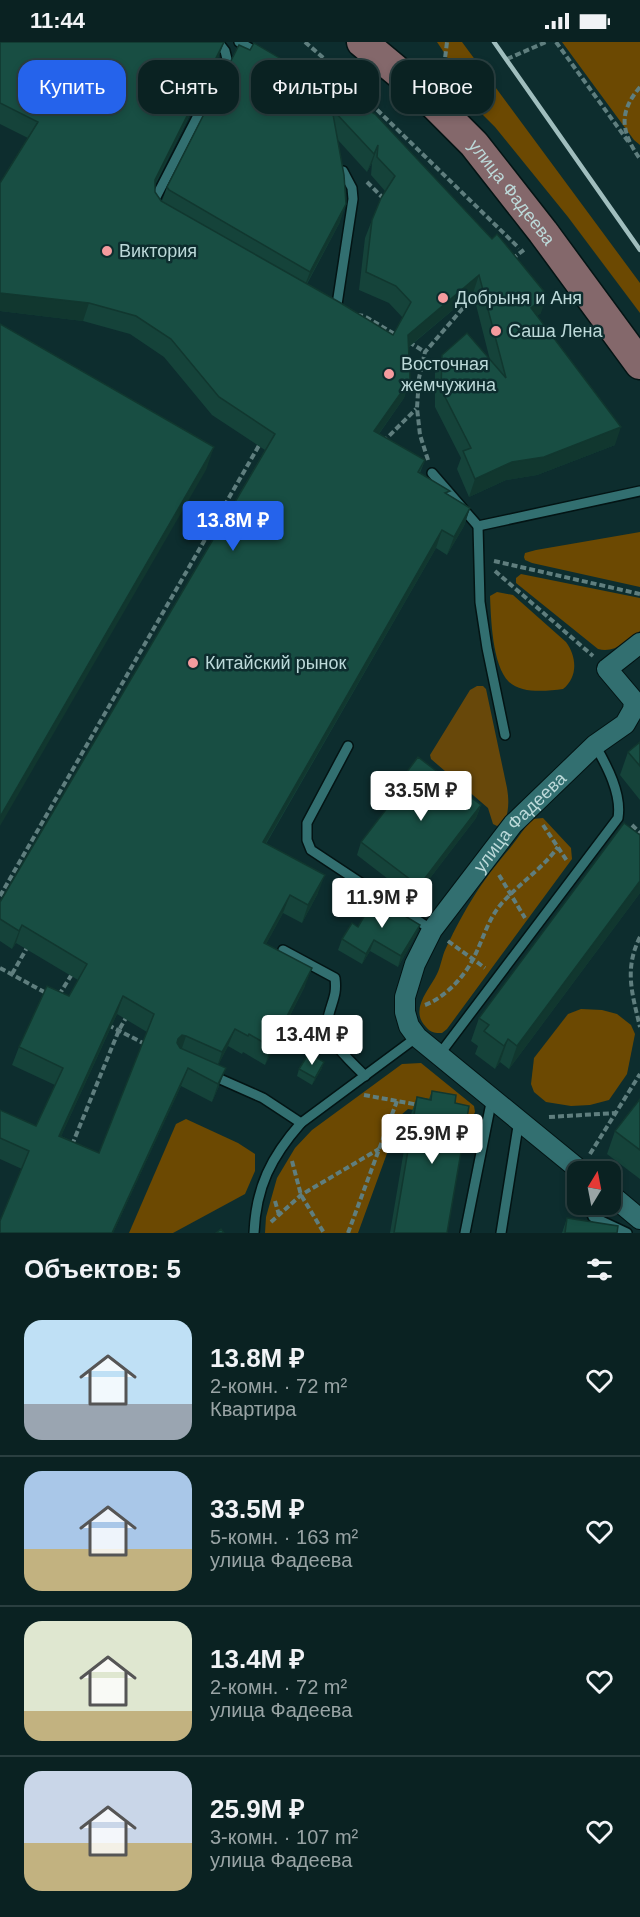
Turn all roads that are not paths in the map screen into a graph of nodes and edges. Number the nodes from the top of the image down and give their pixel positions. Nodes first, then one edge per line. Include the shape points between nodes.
1 (218, 42) edge
2 (239, 42) edge
3 (362, 42) edge
4 (268, 58) edge
5 (343, 171) edge
6 (158, 213) edge
7 (326, 309) edge
8 (640, 364) edge
9 (432, 473) road end
10 (640, 491) edge
11 (478, 526) junction
12 (640, 643) edge
13 (612, 665) junction
14 (640, 688) edge
15 (506, 735) dead end
16 (595, 745) junction
17 (348, 746) dead end
18 (432, 930) junction
19 (283, 950) edge
20 (417, 1037) junction
21 (439, 1055) junction
22 (206, 1072) edge
23 (364, 1076) junction
24 (492, 1098) junction
25 (519, 1120) junction
26 (301, 1123) junction
27 (569, 1161) edge
28 (621, 1203) edge
29 (592, 1215) edge
30 (640, 1219) edge
31 (254, 1233) edge
32 (465, 1233) edge
33 (501, 1233) edge
34 (627, 1233) edge

1 - 6 lane via 227,59 154,201
2 - 4 lane
3 - 8 main road, улица Фадеева via 422,91 474,144
5 - 7 lane via 353,199 335,314
9 - 11 lane
10 - 11 lane
11 - 15 lane via 486,648
12 - 13 street
13 - 14 street
13 - 16 street, улица Фадеева via 634,701 633,710 625,724
16 - 18 street, улица Фадеева via 513,824
16 - 21 lane via 612,774 618,818
17 - 18 lane via 307,823 311,850
18 - 20 street, улица Фадеева via 405,997 409,1026
19 - 23 lane via 335,978 337,992 328,1017 328,1031
20 - 21 street
20 - 23 lane
21 - 24 street
22 - 26 lane via 263,1098
23 - 26 lane
24 - 25 street
24 - 32 lane
25 - 27 street
25 - 33 lane
26 - 31 lane via 267,1172 255,1209
28 - 30 street
29 - 34 lane

